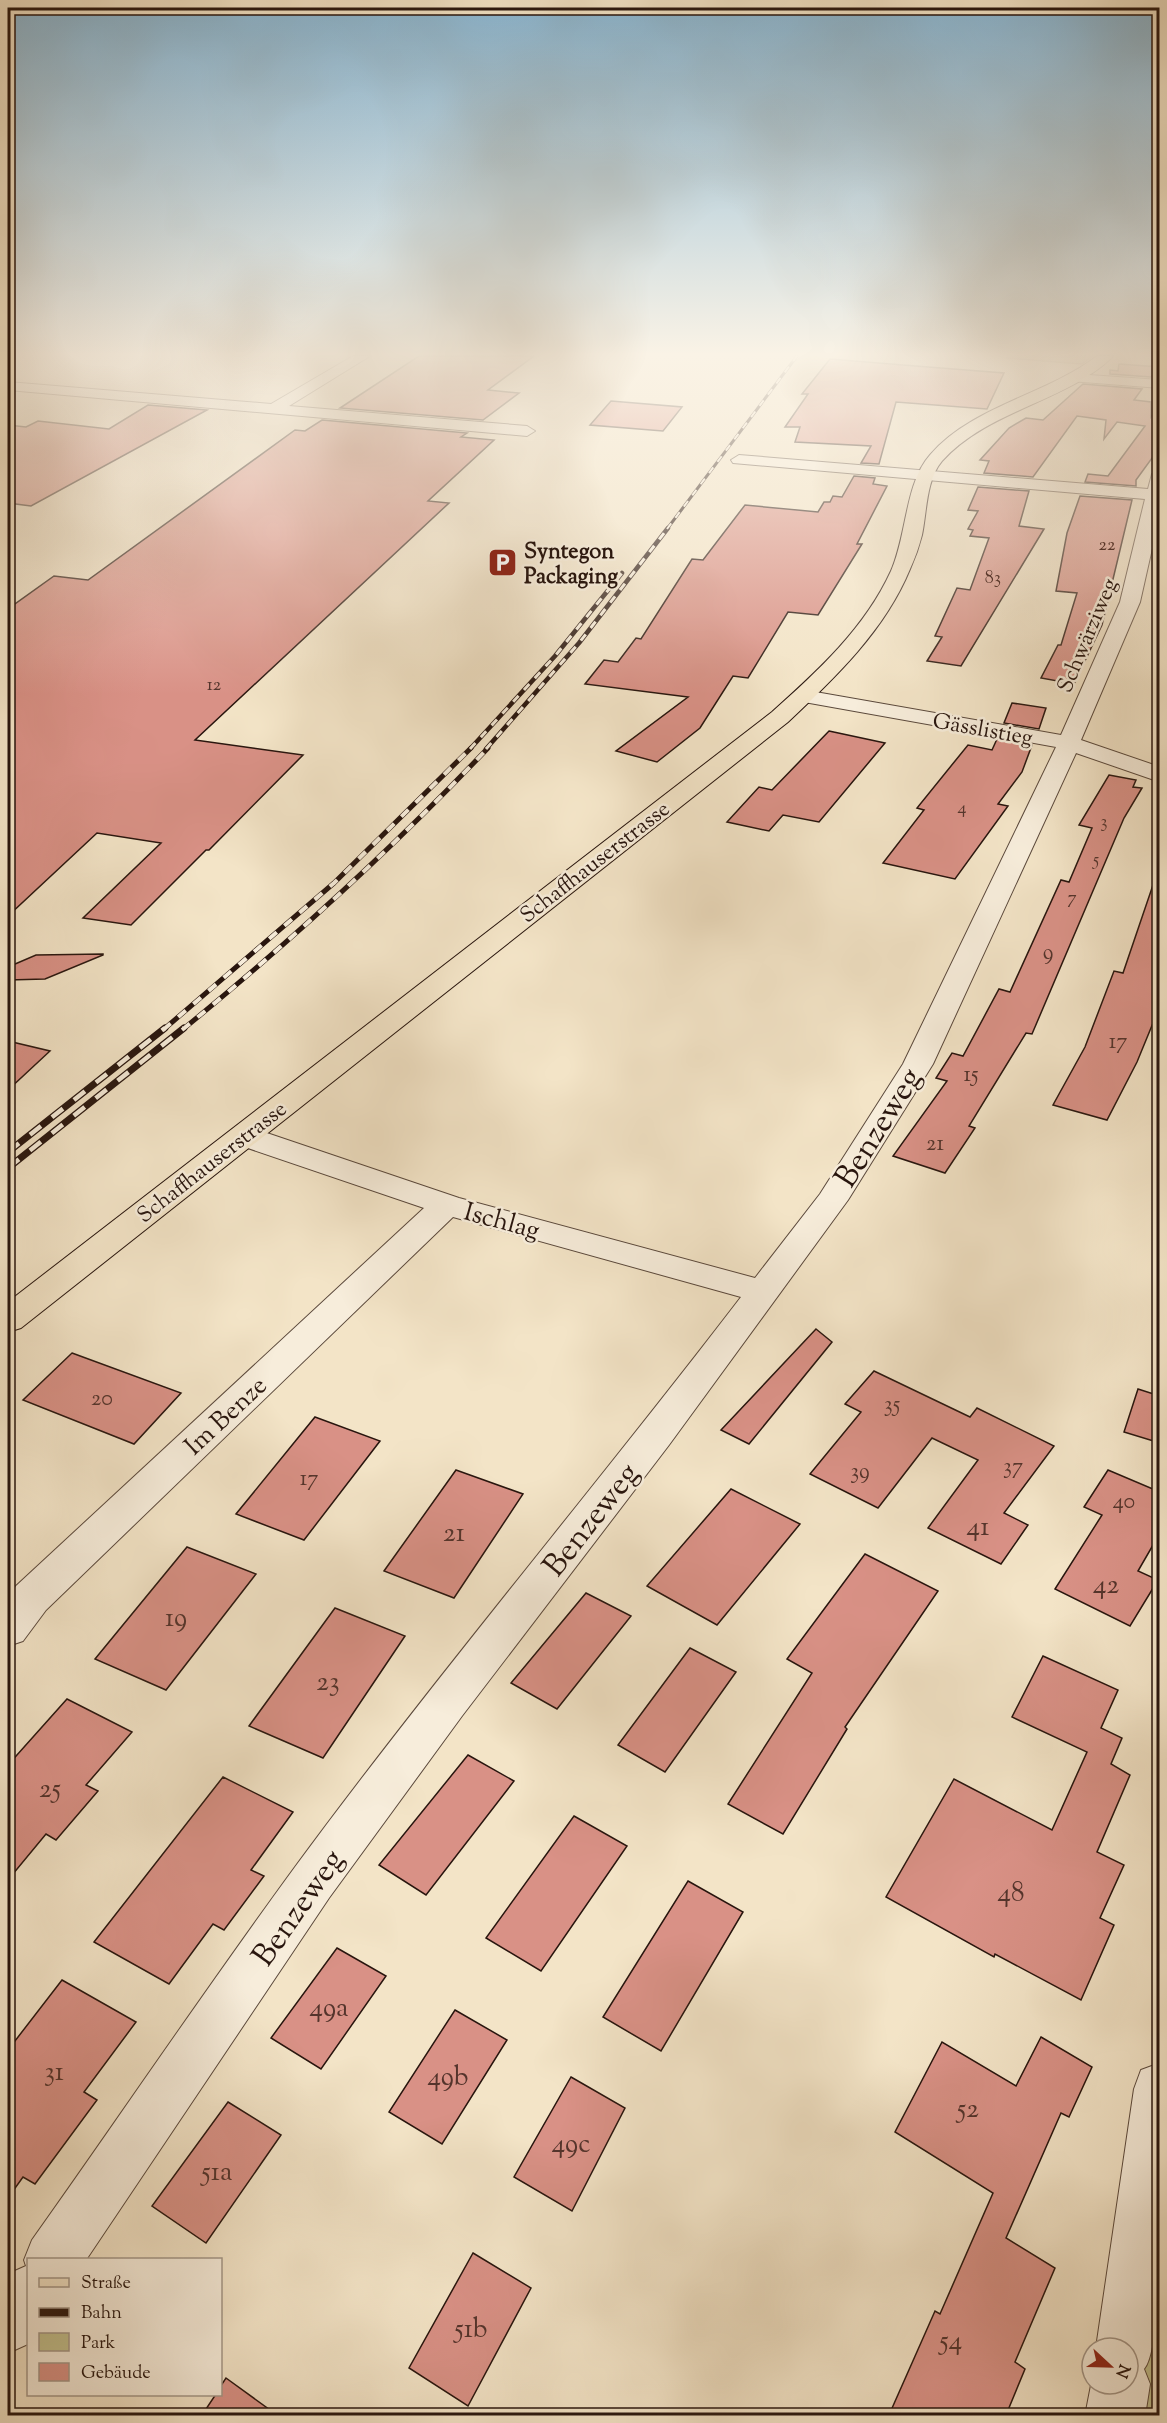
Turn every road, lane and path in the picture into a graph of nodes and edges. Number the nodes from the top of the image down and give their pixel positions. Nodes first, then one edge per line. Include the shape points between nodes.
1 (852, 469) edge
2 (929, 469) edge
3 (1160, 474) edge
4 (926, 475) junction
5 (1153, 495) junction
6 (804, 696) junction
7 (1069, 743) junction
8 (1160, 774) edge
9 (244, 1136) junction
10 (447, 1205) junction
11 (764, 1292) junction
12 (8, 1320) edge
13 (8, 1629) edge
14 (1160, 2089) edge
15 (53, 2258) edge
16 (27, 2296) edge
17 (8, 2324) edge
18 (1127, 2336) edge
19 (1118, 2396) edge
20 (1116, 2415) edge

1 - 4 street
2 - 4 main road, Schaffhauserstrasse
3 - 5 street, Schwärziweg
4 - 5 street
4 - 6 main road, Schaffhauserstrasse via 910,545 892,591 867,628
5 - 7 street, Schwärziweg via 1130,602
6 - 7 street, Gässlistieg
6 - 9 main road, Schaffhauserstrasse
7 - 8 street, Gässlistieg
7 - 11 street, Benzeweg via 918,1064 832,1200
9 - 10 street, Ischlag
9 - 12 main road, Schaffhauserstrasse
10 - 11 street, Ischlag
10 - 13 street, Im Benze via 31,1598
11 - 15 street, Benzeweg via 312,1883
14 - 18 street
16 - 17 street
19 - 20 street

